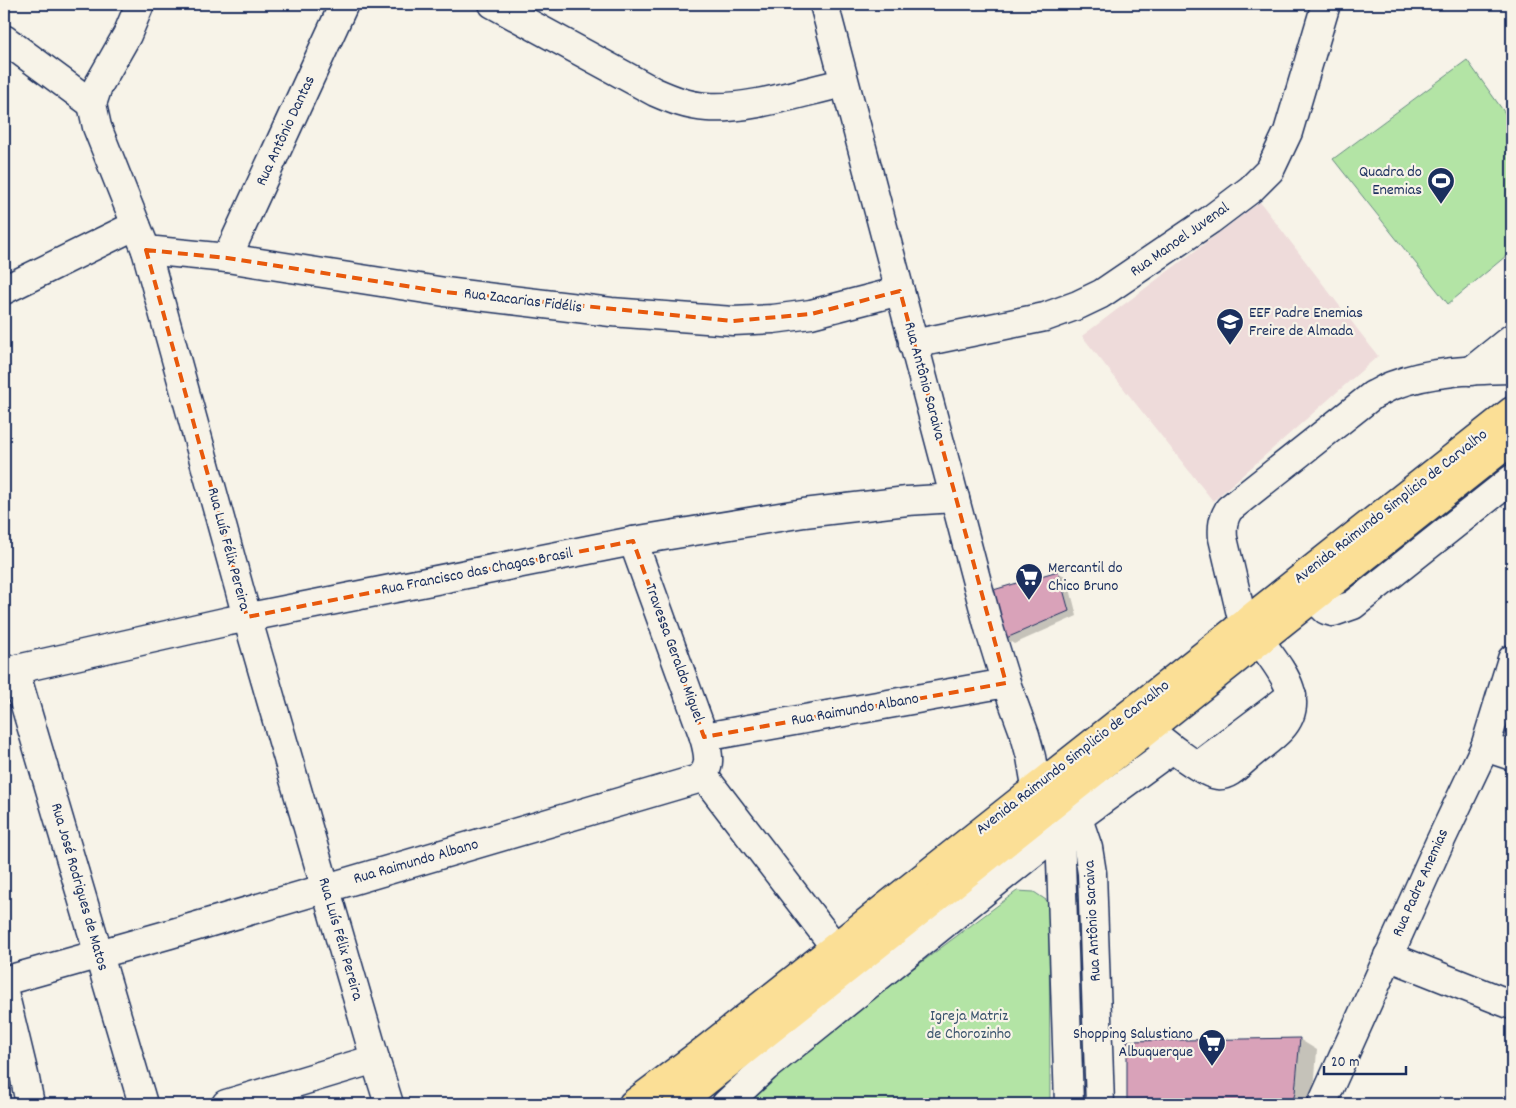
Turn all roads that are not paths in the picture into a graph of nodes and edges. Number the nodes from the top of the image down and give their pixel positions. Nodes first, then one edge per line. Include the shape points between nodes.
1 (140, 4) edge
2 (344, 4) edge
3 (493, 4) edge
4 (824, 4) edge
5 (1327, 4) edge
6 (4, 39) edge
7 (844, 83) junction
8 (92, 104) junction
9 (136, 225) junction
10 (146, 250) junction
11 (227, 258) junction
12 (4, 290) edge
13 (900, 291) junction
14 (1512, 338) edge
15 (913, 344) junction
16 (1512, 369) edge
17 (1471, 370) junction
18 (1512, 411) edge
19 (1506, 444) edge
20 (1512, 475) edge
21 (1512, 479) edge
22 (955, 498) junction
23 (633, 541) junction
24 (1305, 590) junction
25 (247, 617) junction
26 (1252, 632) junction
27 (1512, 660) edge
28 (9, 671) edge
29 (1006, 683) junction
30 (1148, 729) junction
31 (704, 736) junction
32 (1486, 747) junction
33 (1172, 749) junction
34 (1512, 756) edge
35 (705, 771) junction
36 (1058, 801) junction
37 (325, 888) junction
38 (835, 947) junction
39 (99, 954) junction
40 (1388, 956) junction
41 (4, 981) edge
42 (4, 992) edge
43 (1512, 1004) edge
44 (1068, 1041) junction
45 (1098, 1044) junction
46 (705, 1050) junction
47 (374, 1059) junction
48 (766, 1067) junction
49 (710, 1077) junction
50 (30, 1104) edge
51 (143, 1104) edge
52 (226, 1104) edge
53 (389, 1104) edge
54 (633, 1104) edge
55 (677, 1104) edge
56 (714, 1104) edge
57 (726, 1104) edge
58 (1069, 1104) edge
59 (1100, 1104) edge
60 (1322, 1104) edge

1 - 8 street
2 - 11 street, Rua Antônio Dantas
3 - 7 street via 677,102 706,107 737,107
4 - 7 street, Rua Antônio Saraiva
5 - 15 street, Rua Manoel Juvenal via 1288,132 1270,170 1251,189 1100,294 1078,305 1046,317
6 - 8 street
7 - 13 street, Rua Antônio Saraiva
8 - 9 street, Rua Luís Félix Pereira via 97,127
9 - 10 street, Rua Luís Félix Pereira
9 - 12 street
10 - 11 street, Rua Zacarias Fidélis
10 - 25 street, Rua Luís Félix Pereira
11 - 13 street, Rua Zacarias Fidélis via 454,293 611,312 733,321 811,314
13 - 15 street, Rua Antônio Saraiva
14 - 17 street
15 - 22 street, Rua Antônio Saraiva
16 - 17 street
17 - 26 street via 1417,378 1373,395 1230,509 1222,527 1223,538
18 - 24 main road, Avenida Raimundo Simplicio de Carvalho
19 - 20 street
19 - 24 main road, Avenida Raimundo Simplicio de Carvalho
21 - 24 street via 1353,605 1333,612 1326,610
22 - 23 street, Rua Francisco das Chagas Brasil via 804,513
22 - 29 street, Rua Antônio Saraiva
23 - 25 street, Rua Francisco das Chagas Brasil
23 - 31 street, Travessa Geraldo Miguel
24 - 26 main road, Avenida Raimundo Simplicio de Carvalho
25 - 28 street, Rua Francisco das Chagas Brasil
25 - 37 street, Rua Luís Félix Pereira
26 - 30 main road, Avenida Raimundo Simplicio de Carvalho
26 - 33 street via 1285,676 1292,695 1288,718 1281,728 1231,771 1220,775 1214,775
26 - 36 main road, Avenida Raimundo Simplicio de Carvalho
27 - 32 street, Rua Padre Anemias
28 - 39 street, Rua José Rodrigues de Matos
29 - 31 street, Rua Raimundo Albano
29 - 36 street, Rua Antônio Saraiva via 1032,757
30 - 33 street
30 - 36 main road, Avenida Raimundo Simplicio de Carvalho
31 - 35 street, Travessa Geraldo Miguel via 707,750
32 - 34 street
32 - 40 street, Rua Padre Anemias
33 - 36 street
35 - 37 street, Rua Raimundo Albano via 691,782
35 - 38 street
36 - 38 main road, Avenida Raimundo Simplicio de Carvalho
36 - 44 street, Rua Antônio Saraiva
36 - 45 street, Rua Antônio Saraiva via 1088,848 1092,873
36 - 48 street
36 - 49 main road, Avenida Raimundo Simplicio de Carvalho
37 - 39 street, Rua Raimundo Albano
37 - 47 street, Rua Luís Félix Pereira
38 - 46 main road, Avenida Raimundo Simplicio de Carvalho
39 - 41 street, Rua Raimundo Albano
39 - 51 street, Rua José Rodrigues de Matos
40 - 43 street
40 - 60 street, Rua Padre Anemias
42 - 50 street
44 - 45 street
44 - 58 street, Rua Antônio Saraiva
45 - 59 street, Rua Antônio Saraiva
46 - 49 street
46 - 54 main road, Avenida Raimundo Simplicio de Carvalho
47 - 52 street
47 - 53 street, Rua Luís Félix Pereira
48 - 49 street
48 - 57 street
49 - 55 main road, Avenida Raimundo Simplicio de Carvalho
49 - 56 street

